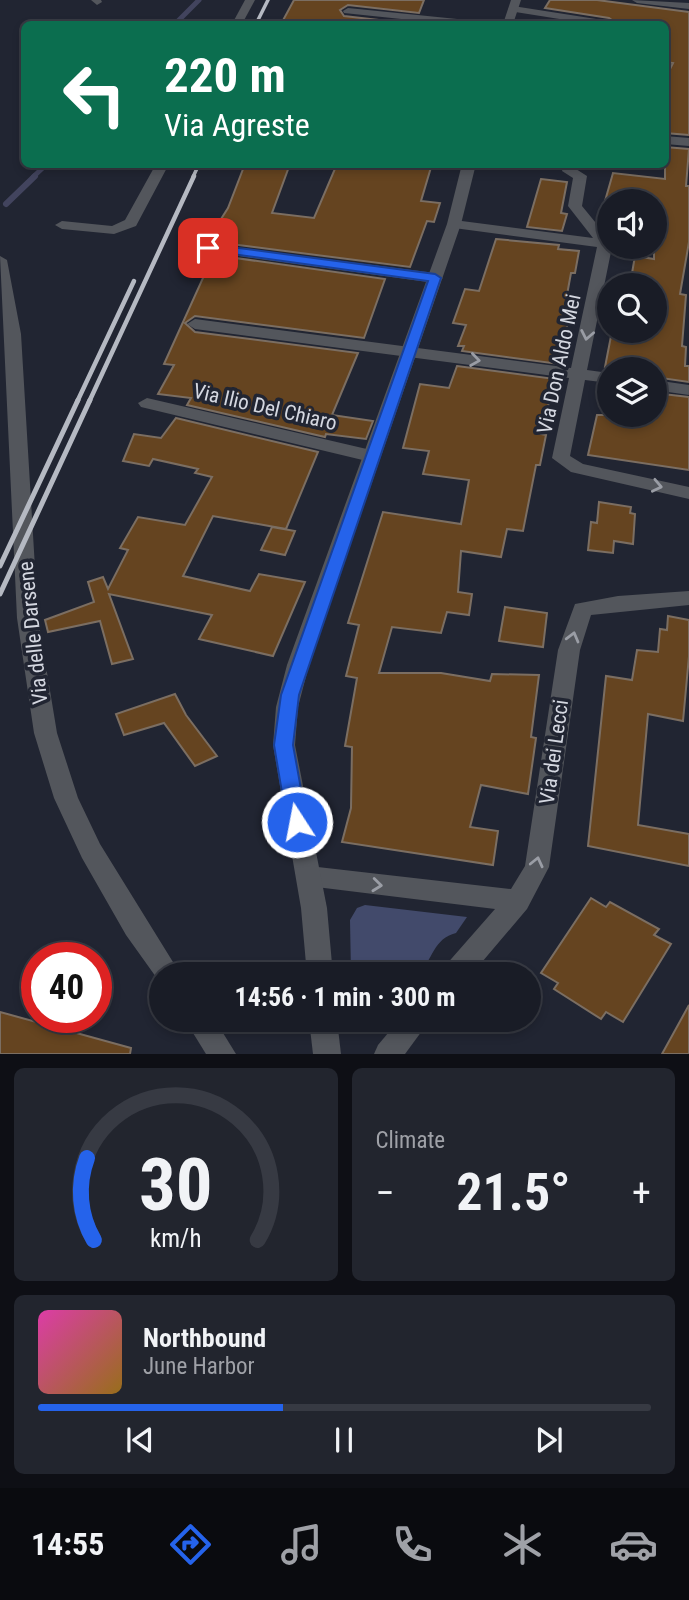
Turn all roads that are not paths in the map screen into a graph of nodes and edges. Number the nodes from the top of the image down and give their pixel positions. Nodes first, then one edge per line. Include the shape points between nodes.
1 (250, 0) edge
2 (637, 0) edge
3 (515, 5) edge
4 (350, 6) edge
5 (689, 6) edge
6 (239, 21) edge
7 (456, 21) edge
8 (594, 21) edge
9 (669, 140) edge
10 (689, 142) edge
11 (161, 168) edge
12 (468, 168) edge
13 (569, 168) edge
14 (454, 224) junction
15 (62, 225) dead end
16 (597, 234) edge
17 (597, 243) edge
18 (185, 244) dead end
19 (602, 259) edge
20 (0, 260) edge
21 (435, 278) junction
22 (195, 324) dead end
23 (408, 351) junction
24 (579, 374) junction
25 (597, 377) edge
26 (667, 387) edge
27 (689, 390) edge
28 (147, 403) dead end
29 (371, 456) junction
30 (689, 493) edge
31 (689, 598) edge
32 (309, 877) junction
33 (518, 901) junction
34 (159, 962) edge
35 (319, 962) edge
36 (465, 962) edge
37 (207, 1032) edge
38 (324, 1032) edge
39 (406, 1032) edge
40 (222, 1054) edge
41 (327, 1054) edge
42 (388, 1054) edge

1 - 6 street
2 - 5 street
3 - 8 street
4 - 7 street
9 - 10 street
11 - 15 street via 131,223 114,230
12 - 14 street
13 - 16 street via 580,176 575,206
14 - 17 street
14 - 21 street
18 - 21 street
19 -> 24 street, Via Don Aldo Mei
20 - 34 street, Via delle Darsene via 12,335 28,622 45,732 81,833
21 - 23 street
22 - 23 street
23 -> 24 street
23 - 29 street
24 - 25 street
24 -> 30 street, Via Don Aldo Mei via 563,460 576,468
26 - 27 street
28 - 29 street, Via Ilio Del Chiaro
29 - 32 street via 298,665 285,719 288,775
33 -> 31 street, Via dei Lecci via 537,867 569,650 582,609
32 -> 33 street
32 - 35 street
33 - 36 street, Via dei Lecci
37 - 40 street
38 - 41 street
39 - 42 street

